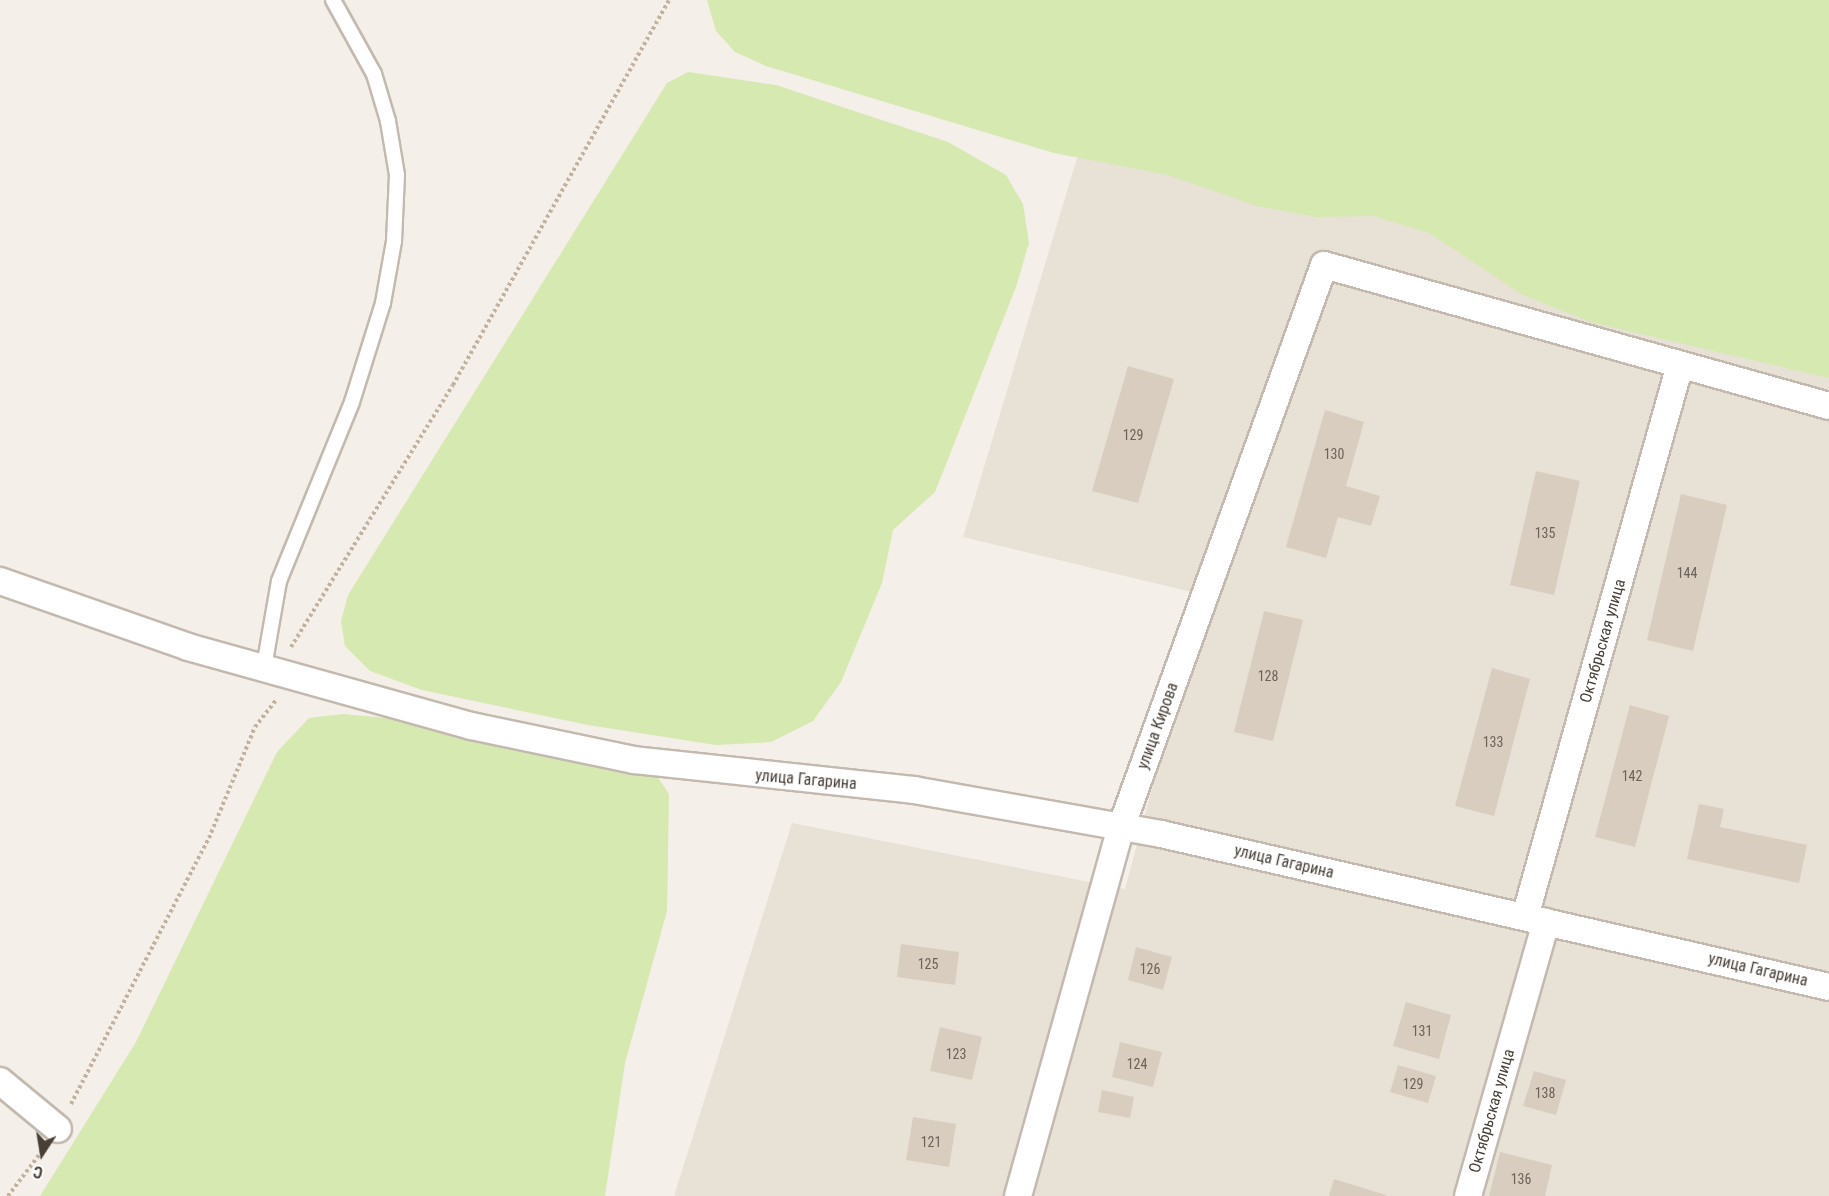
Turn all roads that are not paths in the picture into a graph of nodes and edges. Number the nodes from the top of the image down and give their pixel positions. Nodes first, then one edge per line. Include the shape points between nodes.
1 (333, 0) edge
2 (1680, 364) junction
3 (1829, 406) edge
4 (0, 581) edge
5 (270, 669) junction
6 (1122, 828) junction
7 (1536, 919) junction
8 (1829, 987) edge
9 (0, 1081) edge
10 (58, 1130) road end
11 (1018, 1196) edge
12 (1467, 1196) edge

1 - 5 lane via 374,74 388,121 397,175 394,241 383,303 352,402 279,581
2 - 3 street
2 - 6 street, улица Кирова via 1324,265
2 - 7 street, Октябрьская улица
4 - 5 street, улица Гагарина via 188,647
5 - 6 street, улица Гагарина via 471,726 634,760 914,790
6 - 7 street, улица Гагарина
6 - 11 street, улица Кирова
7 - 8 street, улица Гагарина
7 - 12 street, Октябрьская улица
9 - 10 street

